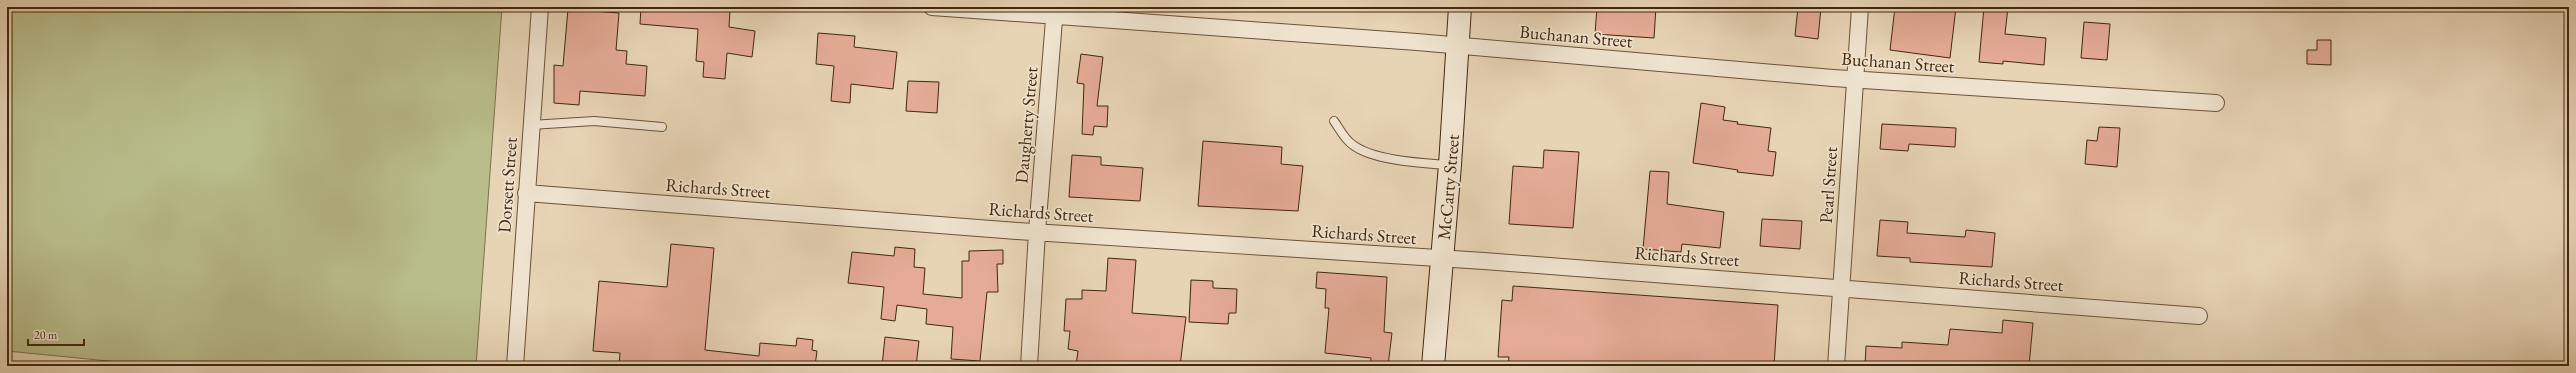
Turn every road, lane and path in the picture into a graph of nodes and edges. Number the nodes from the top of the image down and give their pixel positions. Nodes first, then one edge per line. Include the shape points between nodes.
1 (540, 7) edge
2 (932, 7) edge
3 (1460, 7) edge
4 (1860, 7) edge
5 (1055, 12) edge
6 (1458, 46) junction
7 (1854, 80) junction
8 (2216, 103) dead end
9 (1334, 121) dead end
10 (531, 126) junction
11 (662, 127) dead end
12 (1450, 165) junction
13 (526, 193) junction
14 (1037, 232) junction
15 (1442, 258) junction
16 (1842, 288) junction
17 (2199, 316) dead end
18 (515, 366) edge
19 (1029, 366) edge
20 (1433, 366) edge
21 (1836, 366) edge

1 - 10 street, Dorsett Street
2 - 5 street, Buchanan Street
3 - 6 main road, McCarty Street
4 - 7 street, Pearl Street
5 - 6 street, Buchanan Street
5 - 14 street, Daugherty Street
6 - 7 street, Buchanan Street
6 - 12 main road, McCarty Street
7 - 8 street, Buchanan Street
7 - 16 street, Pearl Street
9 - 12 lane via 1352,145 1367,152 1407,162
10 - 11 lane via 594,121
10 - 13 street, Dorsett Street
12 - 15 main road, McCarty Street
13 - 14 street, Richards Street
13 - 18 street, Dorsett Street
14 - 15 street, Richards Street
14 - 19 street, Daugherty Street
15 - 16 street, Richards Street
15 - 20 main road, McCarty Street
16 - 17 street, Richards Street
16 - 21 street, Pearl Street

